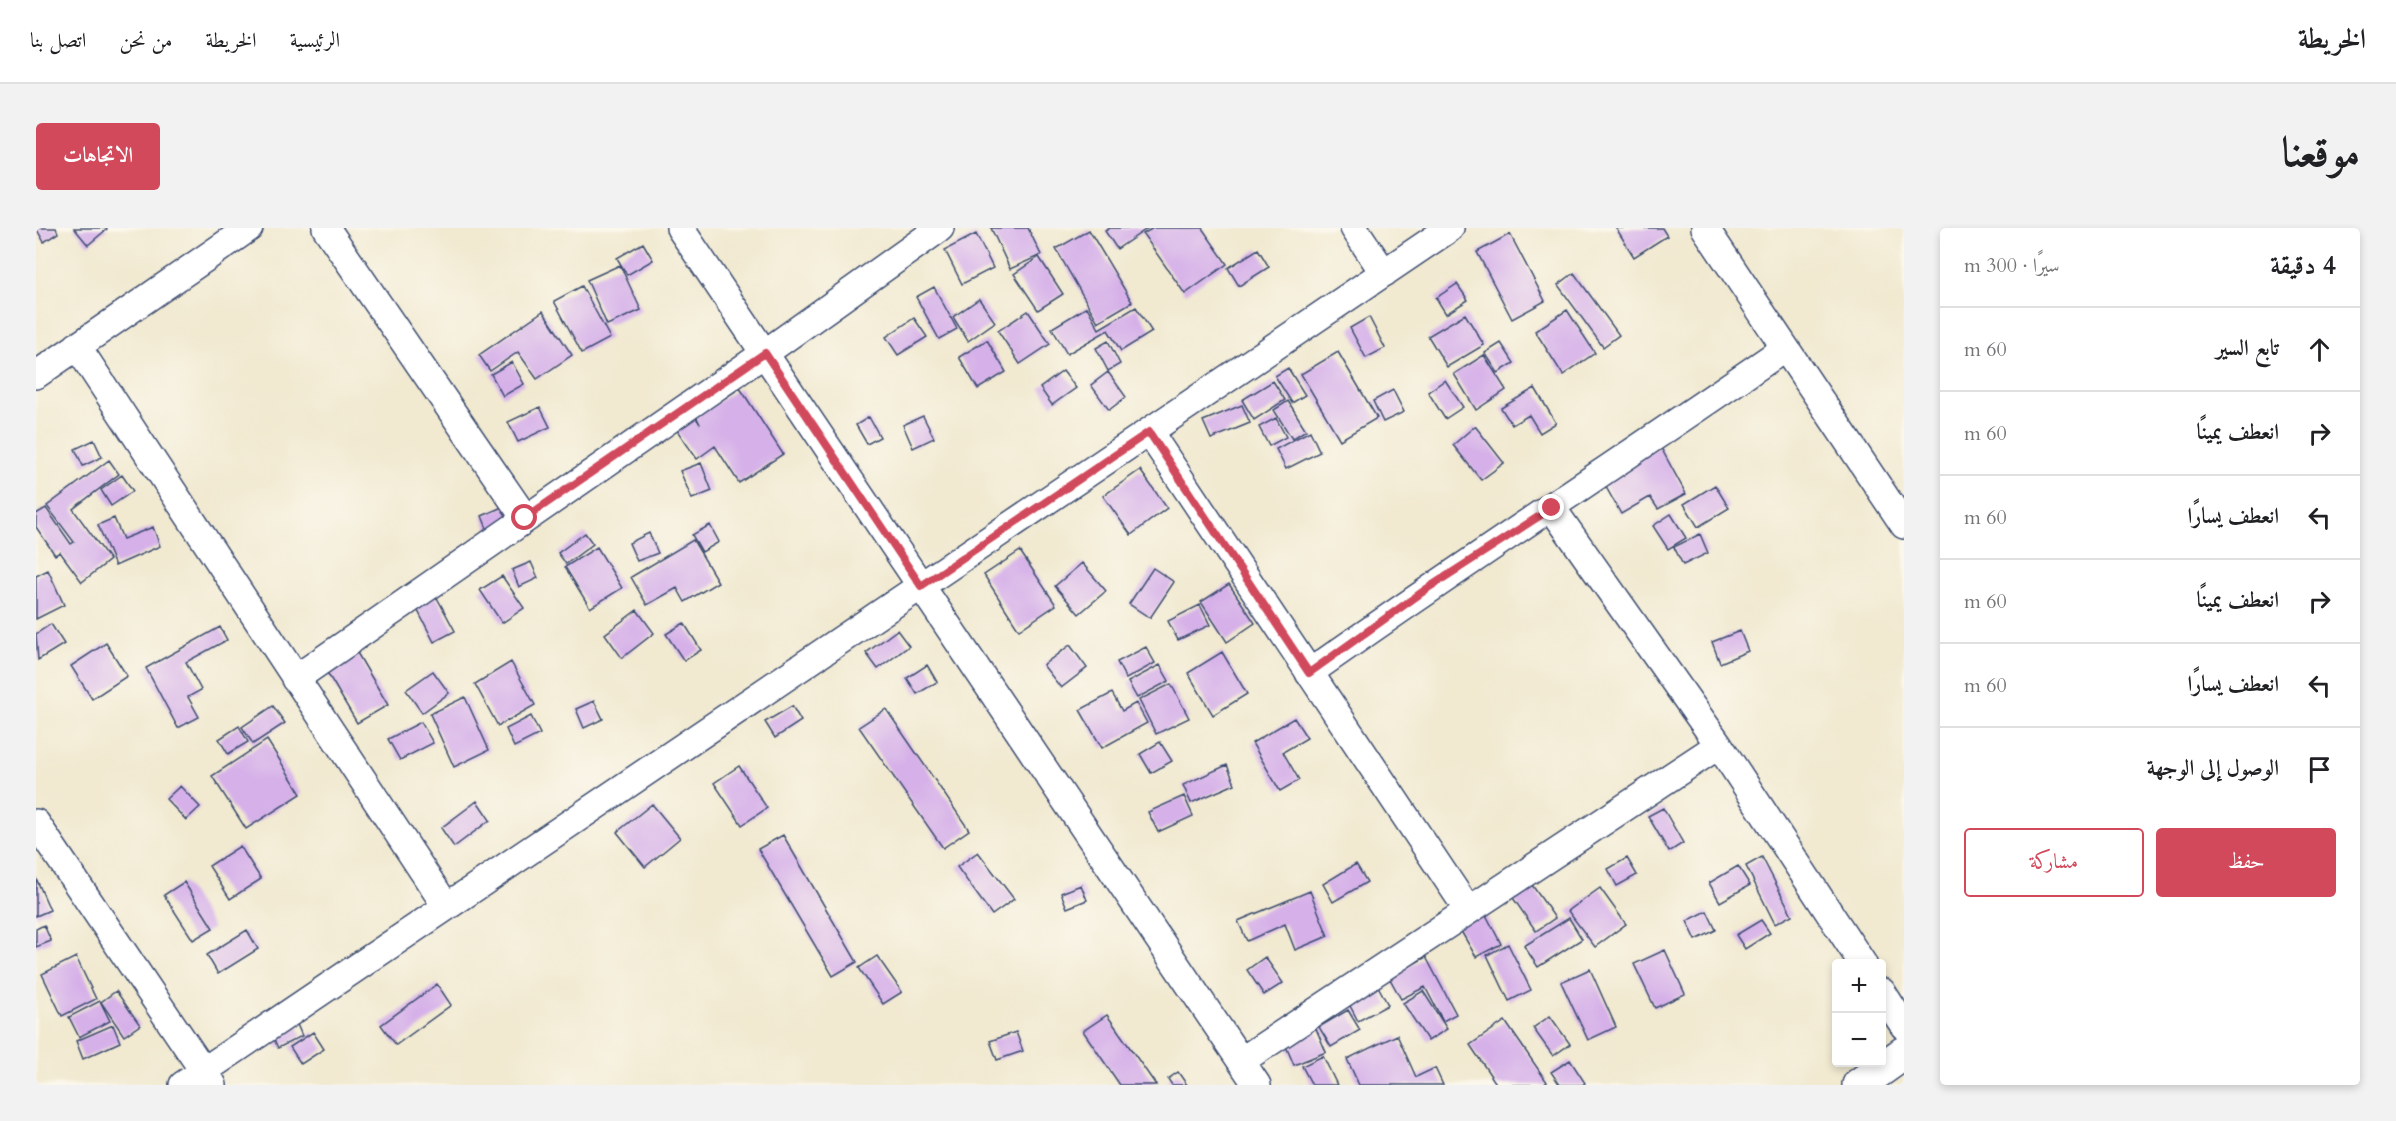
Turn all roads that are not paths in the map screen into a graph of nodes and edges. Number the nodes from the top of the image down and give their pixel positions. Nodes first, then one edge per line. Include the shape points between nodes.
1 (249, 228) edge
2 (326, 228) edge
3 (680, 228) edge
4 (940, 228) edge
5 (1354, 228) edge
6 (1450, 228) edge
7 (1705, 228) edge
8 (1384, 273) junction
9 (77, 346) junction
10 (1785, 348) junction
11 (765, 353) junction
12 (36, 375) edge
13 (1149, 432) junction
14 (1552, 508) junction
15 (525, 518) junction
16 (1904, 525) edge
17 (921, 586) junction
18 (1309, 673) junction
19 (295, 679) junction
20 (1719, 745) junction
21 (36, 823) edge
22 (446, 906) junction
23 (1468, 910) junction
24 (1860, 959) edge
25 (1886, 999) edge
26 (1904, 1026) edge
27 (1904, 1053) edge
28 (1241, 1061) junction
29 (200, 1080) edge
30 (1257, 1085) edge
31 (1858, 1085) edge

1 - 9 street
2 - 15 street
3 - 11 street
4 - 11 street
5 - 8 street
6 - 8 street
7 - 10 street
8 - 13 street
9 - 12 street
9 - 19 street
10 - 14 street
10 - 16 street
11 - 15 street
11 - 17 street
13 - 17 street
13 - 18 street
14 - 18 street via 1428,588
14 - 20 street
15 - 19 street
17 - 22 street
17 - 28 street
18 - 23 street
19 - 22 street
20 - 23 street
20 - 24 street
21 - 29 street
22 - 29 street
23 - 28 street
25 - 26 street
27 - 31 street
28 - 30 street

